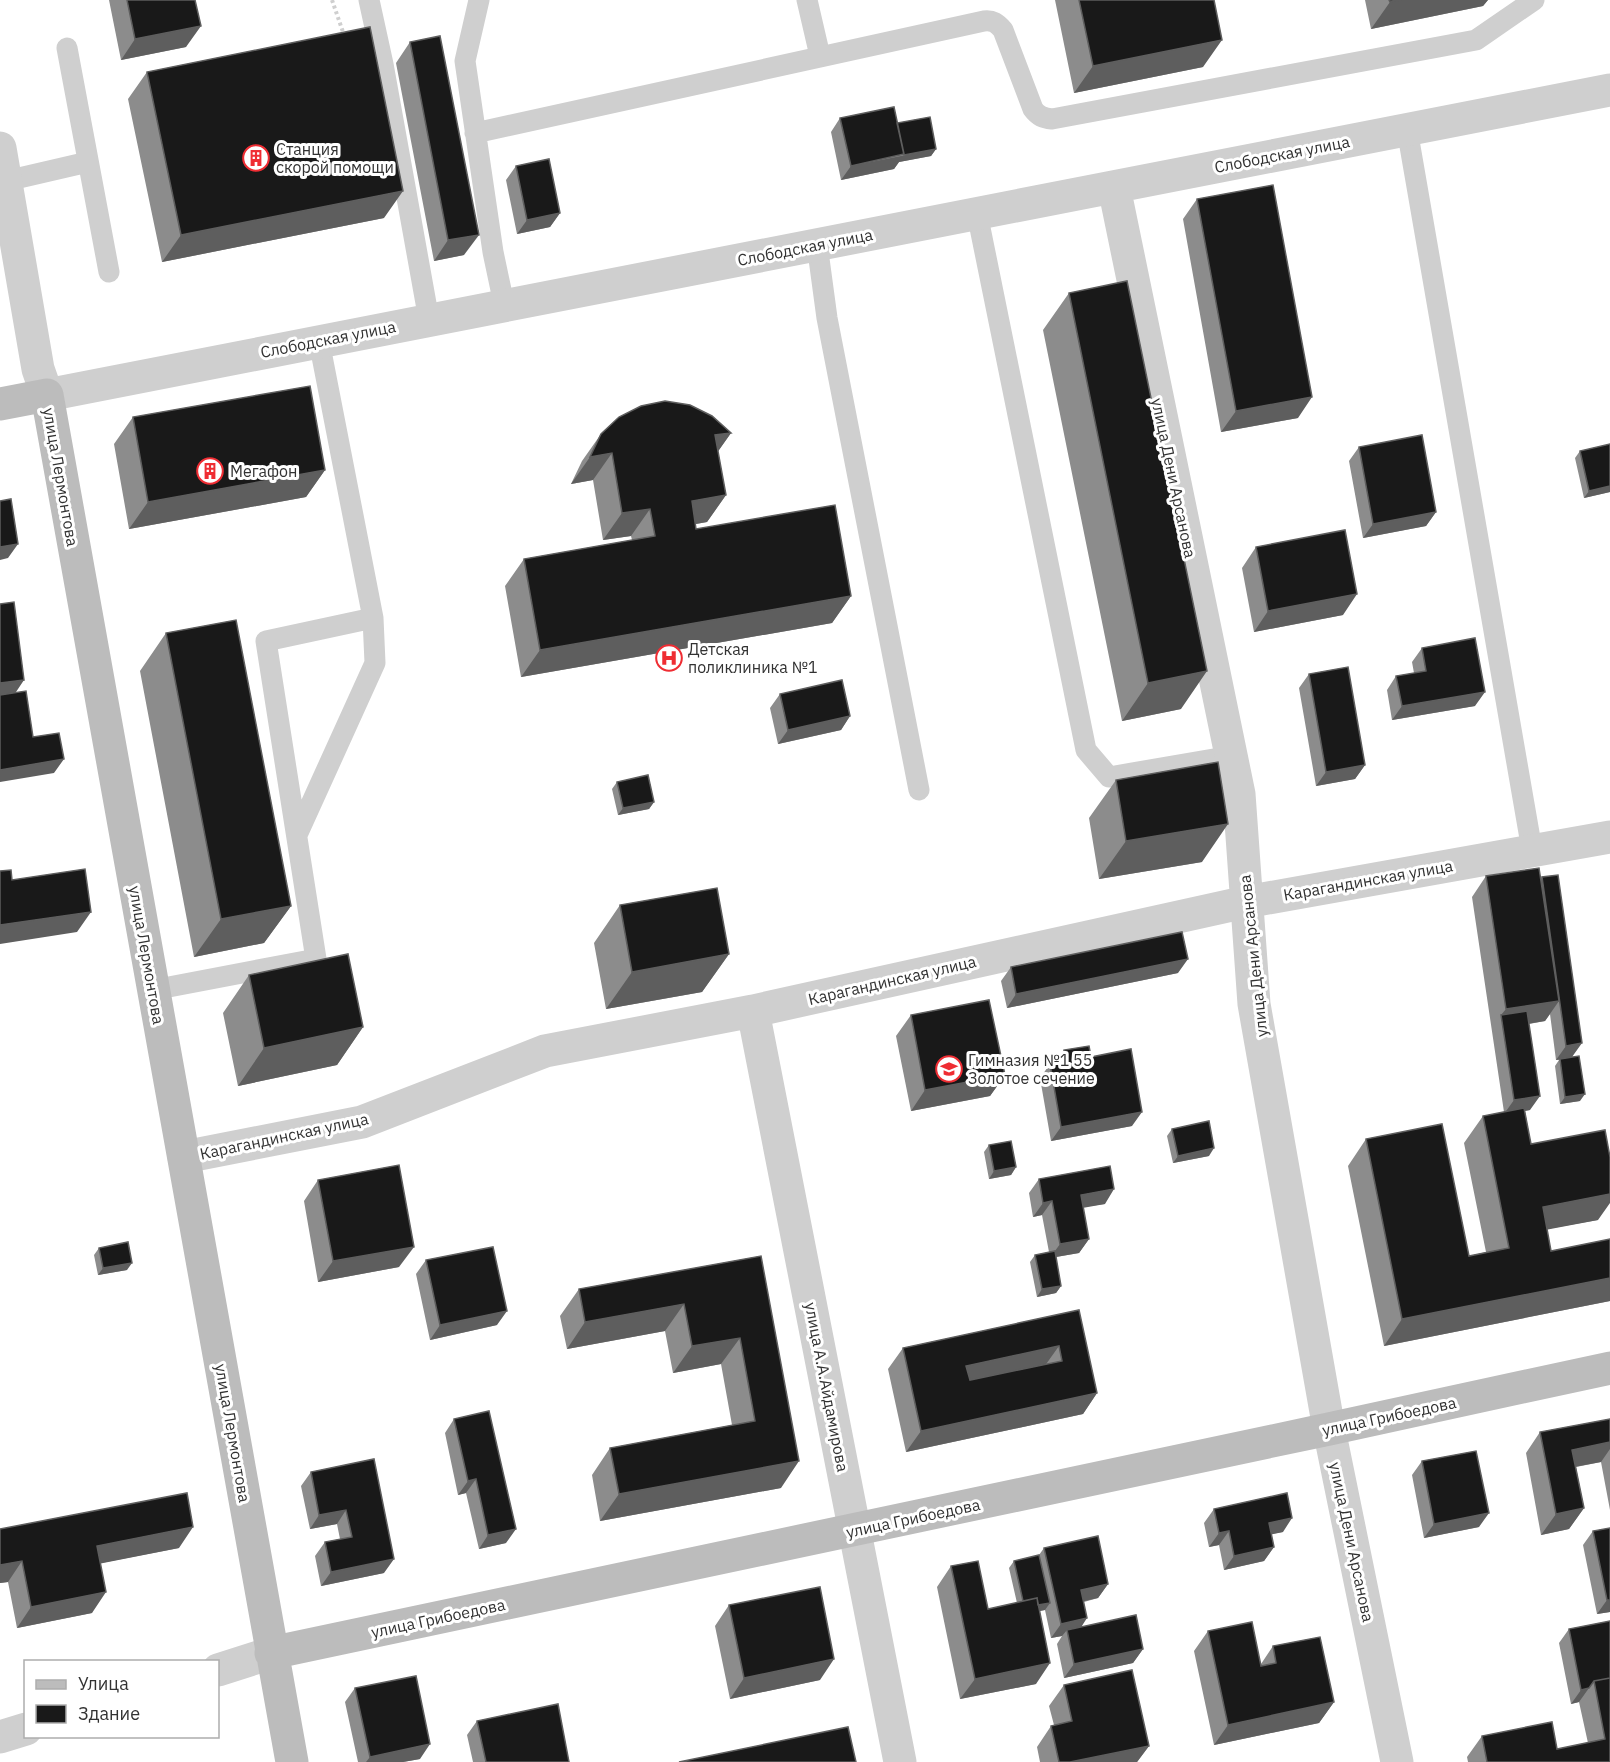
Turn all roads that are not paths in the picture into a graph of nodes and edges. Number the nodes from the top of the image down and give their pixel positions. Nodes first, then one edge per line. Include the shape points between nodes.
1 (369, 0) edge
2 (478, 0) edge
3 (807, 0) edge
4 (1534, 0) edge
5 (67, 48) dead end
6 (820, 56) junction
7 (1610, 90) edge
8 (1407, 129) junction
9 (475, 133) junction
10 (0, 148) edge
11 (88, 162) junction
12 (6, 181) junction
13 (1114, 187) junction
14 (977, 213) junction
15 (6, 216) edge
16 (817, 244) junction
17 (109, 272) dead end
18 (504, 304) junction
19 (429, 320) junction
20 (319, 341) junction
21 (47, 394) junction
22 (0, 404) edge
23 (373, 618) junction
24 (1231, 756) junction
25 (919, 790) dead end
26 (297, 835) junction
27 (1610, 837) edge
28 (1532, 850) junction
29 (1246, 902) junction
30 (153, 990) junction
31 (753, 1011) junction
32 (184, 1157) junction
33 (1610, 1368) edge
34 (1329, 1430) junction
35 (855, 1530) junction
36 (272, 1653) junction
37 (219, 1670) edge
38 (24, 1730) edge
39 (0, 1737) edge
40 (292, 1762) edge
41 (900, 1762) edge
42 (1397, 1762) edge

1 - 19 lane
2 - 9 lane via 465,61
3 - 6 lane
4 - 6 lane via 1476,40 1052,119 1037,114 1033,108 1003,30 992,20
5 - 11 lane
6 - 9 lane
7 - 8 street, Слободская улица
8 - 13 street, Слободская улица
8 - 28 lane
9 - 18 lane
10 - 12 street, улица Лермонтова
11 - 12 lane
11 - 17 lane
12 - 15 street, улица Лермонтова
13 - 14 street, Слободская улица
13 - 24 street, улица Дени Арсанова
14 - 16 street, Слободская улица
14 - 24 lane via 1086,750 1109,777
15 - 21 street, улица Лермонтова via 38,369
16 - 18 street, Слободская улица
16 - 25 lane via 827,318
18 - 19 street, Слободская улица
19 - 20 street, Слободская улица
20 - 21 street, Слободская улица
20 - 23 lane
21 - 22 street, Слободская улица
21 - 30 street, улица Лермонтова
23 - 26 lane via 375,663
23 - 26 lane via 266,641
24 - 29 street, улица Дени Арсанова via 1239,794
26 - 30 lane via 316,959
27 - 28 street, Карагандинская улица
28 - 29 street, Карагандинская улица
29 - 31 street, Карагандинская улица
29 - 34 street, улица Дени Арсанова via 1254,1004
30 - 32 street, улица Лермонтова
31 - 32 street, Карагандинская улица via 545,1051 362,1122
31 - 35 street, улица А.А.Айдамирова
32 - 36 street, улица Лермонтова
33 - 34 street, улица Грибоедова
34 - 35 street, улица Грибоедова
34 - 42 street, улица Дени Арсанова
35 - 36 street, улица Грибоедова
35 - 41 street, улица А.А.Айдамирова
36 - 37 street, улица Грибоедова
36 - 40 street, улица Лермонтова
38 - 39 street

